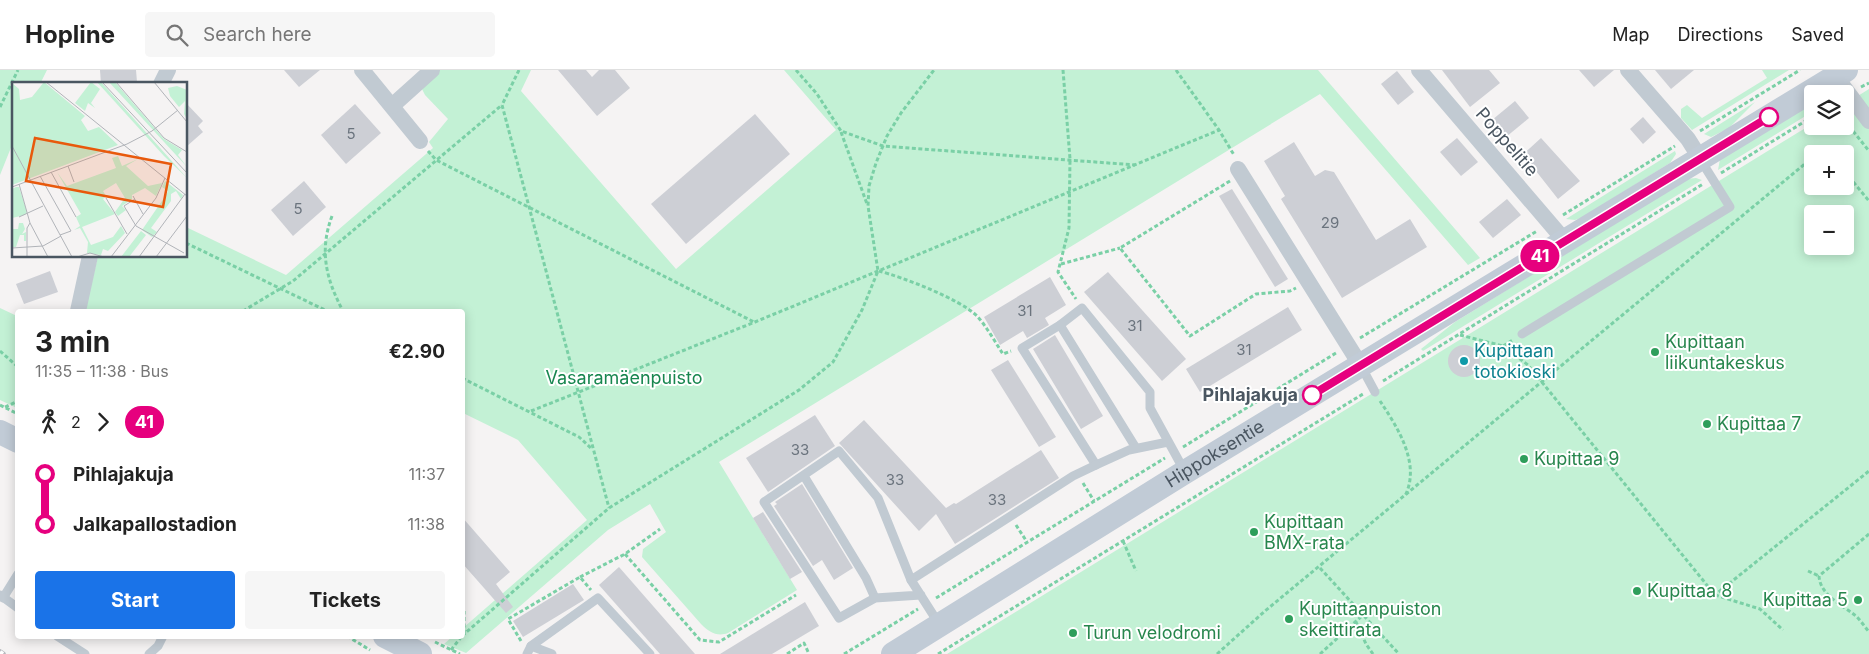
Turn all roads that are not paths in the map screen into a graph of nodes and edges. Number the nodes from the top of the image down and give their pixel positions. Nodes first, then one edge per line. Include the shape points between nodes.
1 (168, 70) edge
2 (362, 70) edge
3 (432, 70) edge
4 (1419, 70) edge
5 (1628, 70) edge
6 (1838, 72) edge
7 (162, 82) edge
8 (392, 106) junction
9 (1869, 121) edge
10 (420, 141) dead end
11 (1694, 149) junction
12 (1239, 172) road end
13 (1558, 232) junction
14 (90, 258) edge
15 (78, 309) edge
16 (1060, 325) junction
17 (1522, 334) dead end
18 (1360, 366) junction
19 (1375, 392) road end
20 (0, 432) edge
21 (15, 440) edge
22 (1168, 442) junction
23 (1136, 448) junction
24 (1180, 462) junction
25 (1096, 465) junction
26 (804, 476) junction
27 (15, 578) edge
28 (911, 580) junction
29 (921, 596) junction
30 (2, 597) edge
31 (875, 598) junction
32 (15, 606) edge
33 (940, 624) junction
34 (62, 639) edge
35 (162, 639) edge
36 (396, 639) edge
37 (425, 647) edge
38 (528, 651) edge
39 (85, 654) edge
40 (149, 654) edge
41 (552, 654) edge
42 (650, 654) edge
43 (893, 654) edge

1 - 7 street
2 - 8 street
3 - 8 street
4 - 13 street, Poppelitie
5 - 11 street
6 - 9 street
6 - 11 street, Hippoksentie
8 - 10 street
11 - 13 street, Hippoksentie
11 - 17 lane via 1730,207
12 - 18 street
13 - 18 street, Hippoksentie
14 - 15 street
16 - 22 lane via 1082,308 1150,392 1150,408
16 - 23 lane
16 - 25 lane via 1022,348
18 - 19 lane
18 - 24 street, Hippoksentie
20 - 21 street
22 - 23 lane
22 - 24 lane
23 - 25 lane
24 - 33 street, Hippoksentie
25 - 28 lane
26 - 28 lane via 839,451 878,498
26 - 31 lane
26 - 31 lane via 764,502 838,618
27 - 30 lane
28 - 29 lane
29 - 31 lane
29 - 33 lane
30 - 32 lane
33 - 43 street, Hippoksentie
34 - 39 lane
35 - 40 lane
36 - 37 street
38 - 41 lane
38 - 42 lane via 598,598

